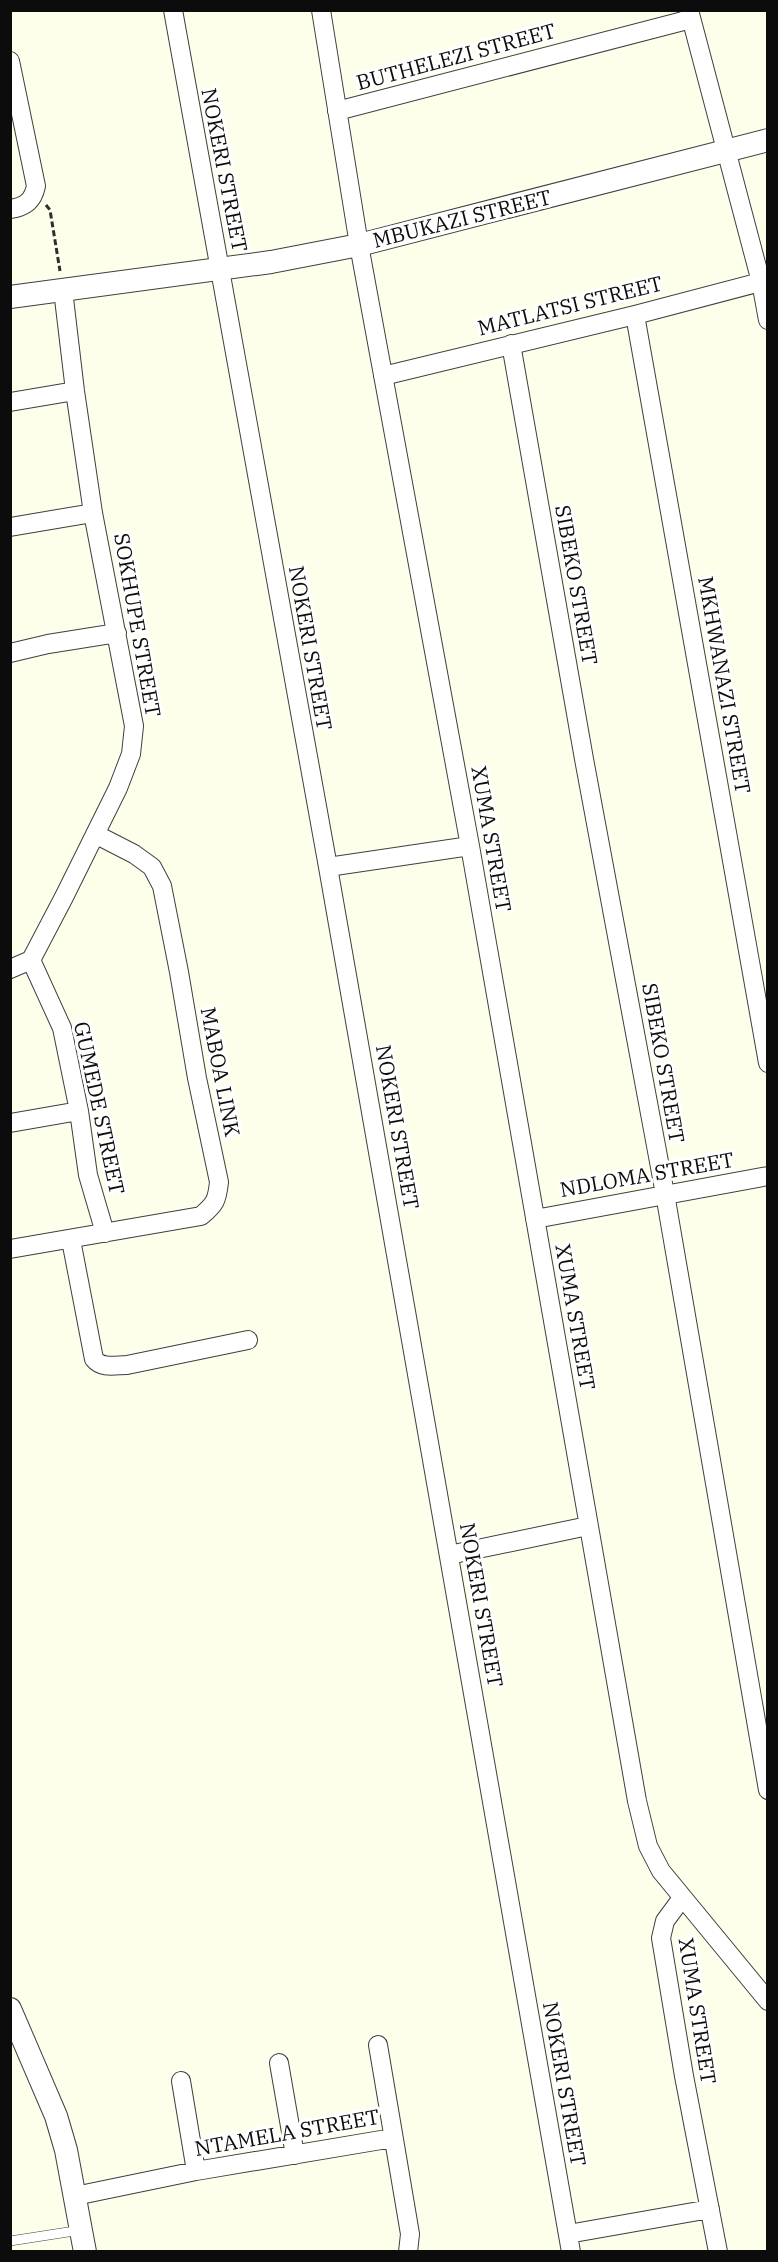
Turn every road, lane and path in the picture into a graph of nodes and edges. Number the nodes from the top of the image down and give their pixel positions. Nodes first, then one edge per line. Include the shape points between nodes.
1 (173, 10) edge
2 (321, 10) edge
3 (690, 15) edge
4 (11, 62) edge
5 (337, 111) junction
6 (768, 140) edge
7 (727, 151) junction
8 (34, 193) junction
9 (10, 209) edge
10 (359, 245) junction
11 (220, 270) junction
12 (764, 281) edge
13 (63, 291) junction
14 (10, 297) edge
15 (635, 315) junction
16 (768, 320) edge
17 (511, 344) junction
18 (383, 376) junction
19 (75, 392) junction
20 (10, 402) edge
21 (93, 513) junction
22 (10, 527) edge
23 (117, 633) junction
24 (10, 653) edge
25 (95, 834) junction
26 (470, 846) junction
27 (328, 867) junction
28 (31, 960) junction
29 (10, 969) edge
30 (768, 1063) edge
31 (79, 1111) junction
32 (10, 1123) edge
33 (768, 1176) edge
34 (665, 1194) junction
35 (535, 1219) junction
36 (105, 1233) junction
37 (71, 1240) junction
38 (10, 1249) edge
39 (248, 1340) dead end
40 (588, 1526) junction
41 (449, 1556) junction
42 (768, 1790) edge
43 (682, 1898) junction
44 (768, 2001) edge
45 (10, 2009) edge
46 (378, 2045) dead end
47 (279, 2063) dead end
48 (181, 2080) dead end
49 (393, 2138) junction
50 (295, 2155) junction
51 (196, 2171) junction
52 (75, 2196) junction
53 (710, 2210) junction
54 (10, 2241) edge
55 (83, 2241) edge
56 (569, 2242) edge
57 (408, 2252) edge
58 (718, 2252) edge

1 - 11 street, NOKERI STREET
2 - 5 street, XUMA STREET
3 - 5 street, BUTHELEZI STREET
3 - 7 street
4 - 8 street via 36,186
5 - 10 street, XUMA STREET
6 - 7 street, MBUKAZI STREET
7 - 10 street, MBUKAZI STREET
7 - 12 street
8 - 9 street via 25,206
8 - 13 path via 50,210
10 - 11 street, MBUKAZI STREET
10 - 18 street, XUMA STREET
11 - 13 street, MBUKAZI STREET
11 - 27 street, NOKERI STREET
12 - 15 street, MATLATSI STREET
12 - 16 street
13 - 14 street, MBUKAZI STREET
13 - 19 street, SOKHUPE STREET
15 - 17 street, MATLATSI STREET
15 - 30 street, MKHWANAZI STREET
17 - 18 street, MATLATSI STREET
17 - 34 street, SIBEKO STREET
18 - 26 street, XUMA STREET
19 - 20 street
19 - 21 street, SOKHUPE STREET
21 - 22 street
21 - 23 street, SOKHUPE STREET
23 - 24 street
23 - 25 street, SOKHUPE STREET via 134,726 131,754
25 - 28 street, SOKHUPE STREET
25 - 36 street, MABOA LINK via 152,867 162,886 219,1182 218,1198 201,1216
26 - 27 street
26 - 35 street, XUMA STREET
27 - 41 street, NOKERI STREET
28 - 29 street
28 - 31 street, GUMEDE STREET via 62,1028
31 - 32 street
31 - 36 street, GUMEDE STREET via 88,1175
33 - 34 street, NDLOMA STREET
34 - 35 street, NDLOMA STREET
34 - 42 street, SIBEKO STREET
35 - 40 street, XUMA STREET
36 - 37 street, MABOA LINK
37 - 38 street, MABOA LINK
37 - 39 street via 94,1359 98,1363 128,1365
40 - 41 street
40 - 43 street, XUMA STREET via 648,1846
41 - 56 street, NOKERI STREET
43 - 44 street
43 - 53 street, XUMA STREET via 665,1921 661,1938
45 - 52 street via 56,2116
46 - 49 street
47 - 50 street
48 - 51 street
49 - 50 street, NTAMELA STREET
49 - 57 street, NTAMELA STREET via 410,2235
50 - 51 street, NTAMELA STREET
51 - 52 street, NTAMELA STREET
52 - 55 street
53 - 56 street
53 - 58 street, XUMA STREET
54 - 55 lane

